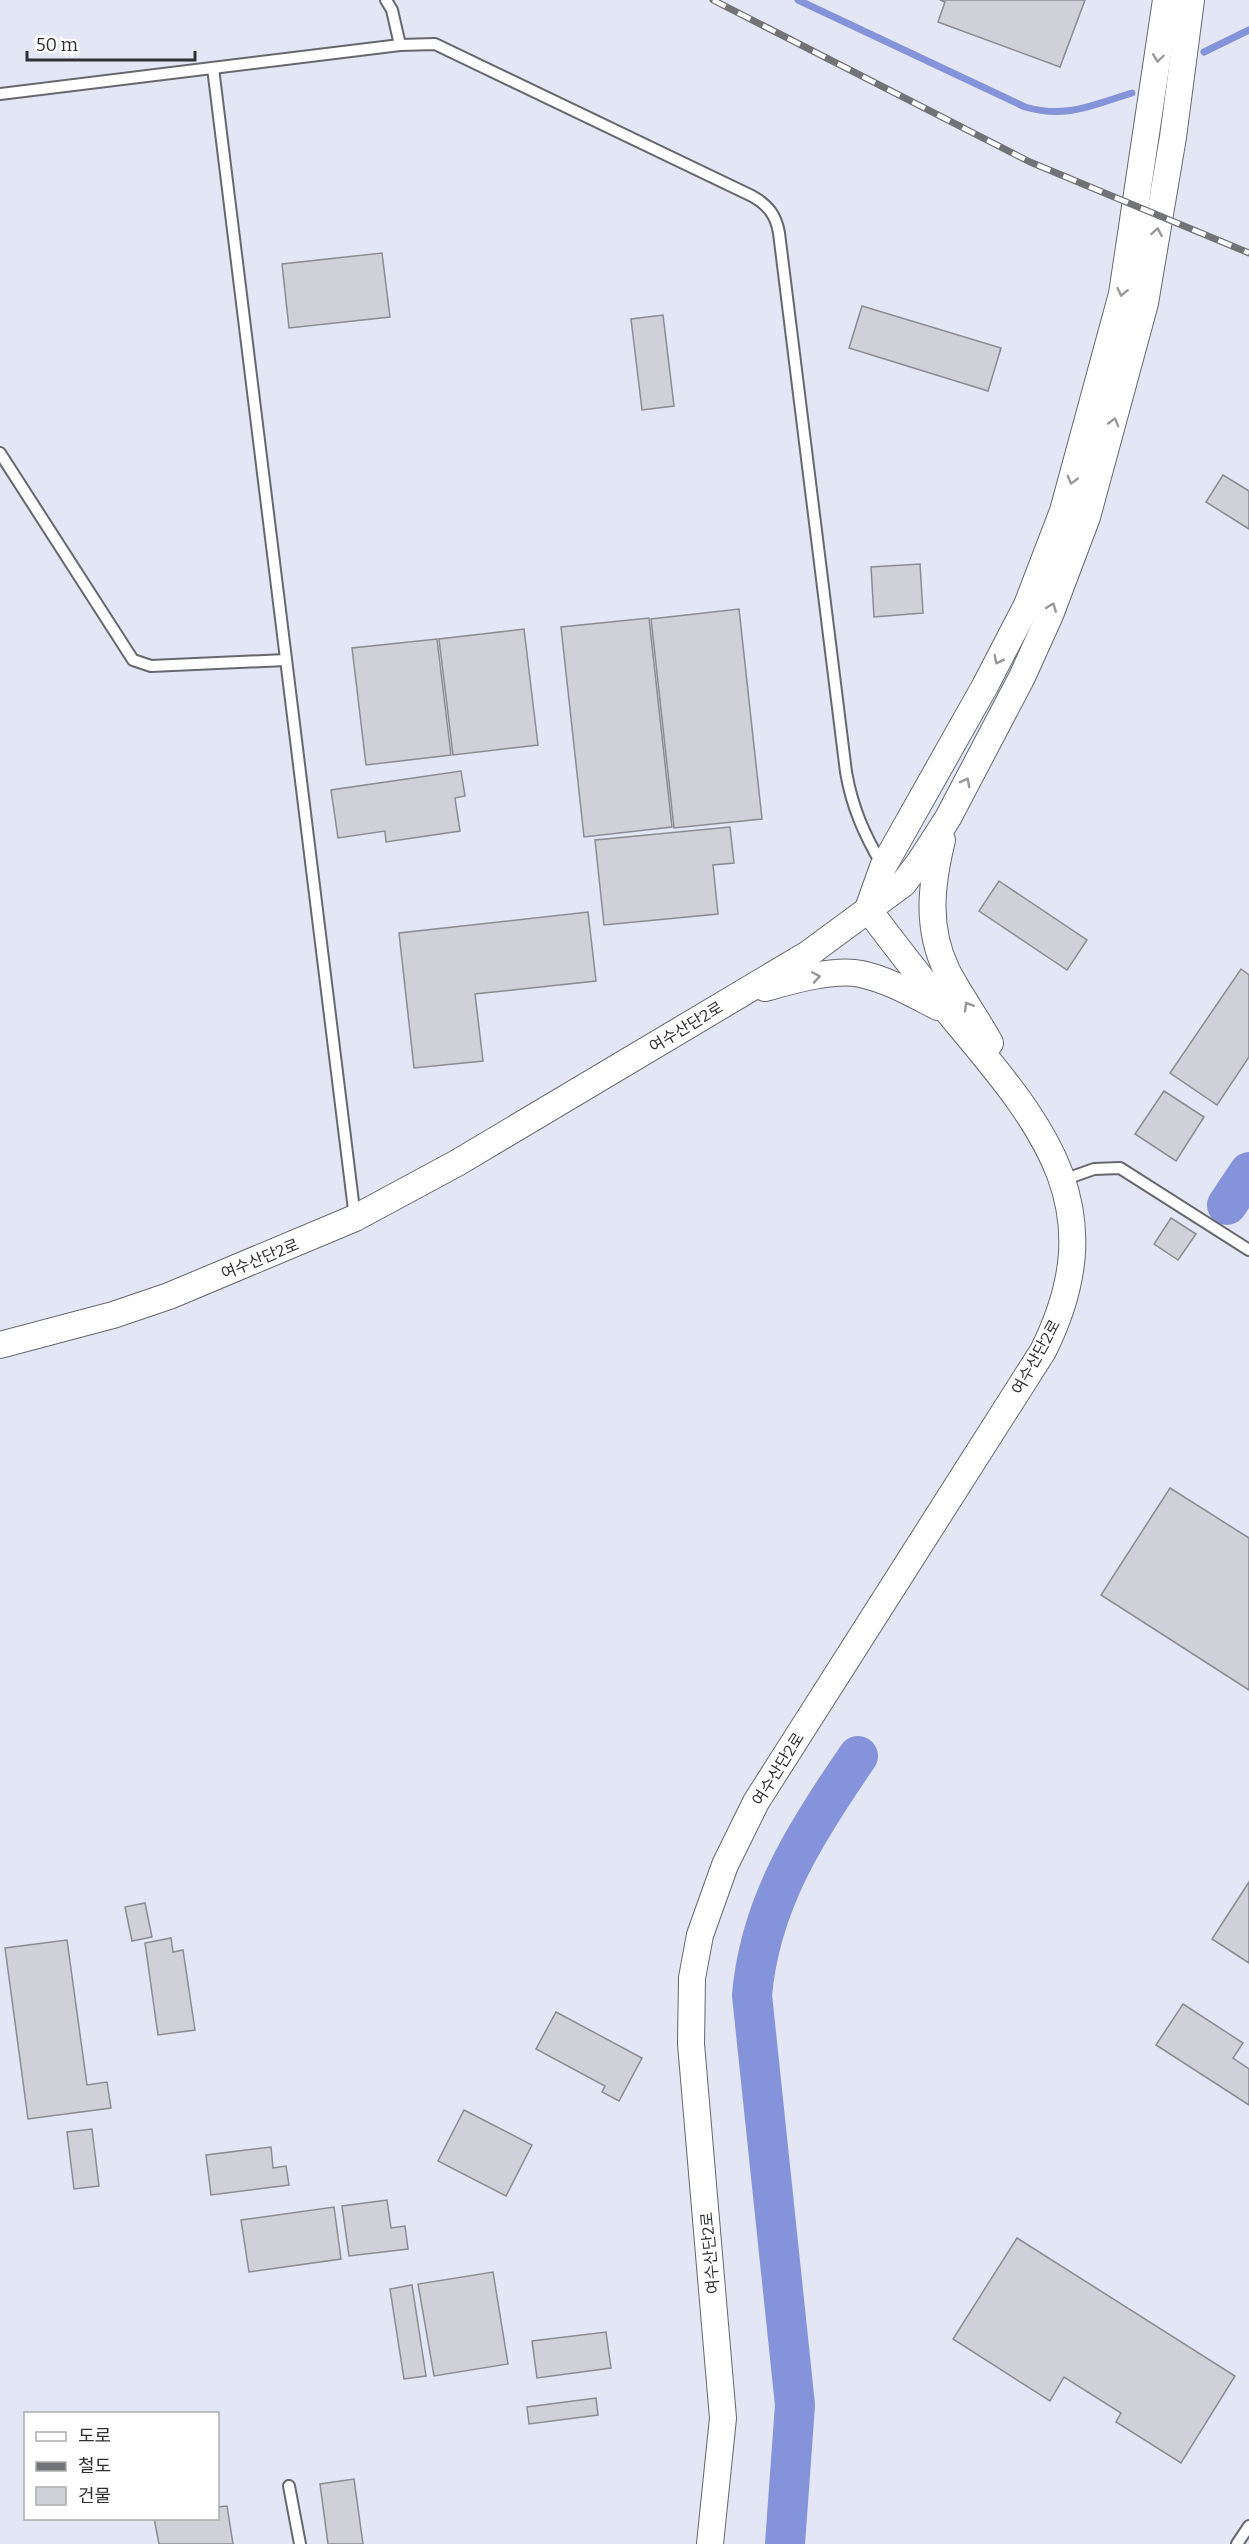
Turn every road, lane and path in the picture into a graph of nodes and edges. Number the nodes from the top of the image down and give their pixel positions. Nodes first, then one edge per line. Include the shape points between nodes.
1 (386, 0) edge
2 (1166, 0) edge
3 (1191, 0) edge
4 (400, 45) junction
5 (213, 68) junction
6 (0, 94) edge
7 (0, 453) edge
8 (286, 660) junction
9 (948, 818) junction
10 (882, 867) junction
11 (868, 909) junction
12 (738, 996) junction
13 (948, 1012) junction
14 (1003, 1077) junction
15 (1063, 1180) junction
16 (355, 1218) junction
17 (1249, 1250) edge
18 (0, 1345) edge
19 (289, 2486) dead end
20 (1249, 2526) edge
21 (300, 2544) edge
22 (710, 2544) edge
23 (1237, 2544) edge

1 - 4 lane
2 -> 10 street via 1122,294 1063,511 1027,605
9 -> 3 street via 1022,677 1087,517 1145,303
4 - 5 lane
4 - 10 lane via 435,44 452,50 752,196 773,212 779,233 846,772 852,804
5 - 6 lane
5 - 8 lane
7 - 8 lane via 133,660 151,666
8 - 16 lane
9 - 11 street via 903,884
14 -> 9 street via 993,1049 947,971 934,933 932,892
10 - 11 street
11 - 12 street, 여수산단2로 via 839,934
11 - 13 street, 여수산단2로
12 -> 13 street via 813,977 859,974 901,988
12 - 16 street, 여수산단2로 via 457,1163
13 - 14 street, 여수산단2로
14 - 15 street, 여수산단2로 via 1042,1134
15 - 17 lane via 1094,1169 1120,1168
15 - 22 street, 여수산단2로 via 1071,1233 1070,1281 1054,1329 756,1802 725,1866 700,1935 692,1978 691,2044 723,2418
16 - 18 street, 여수산단2로 via 169,1296 112,1316
19 - 21 lane
20 - 23 lane

